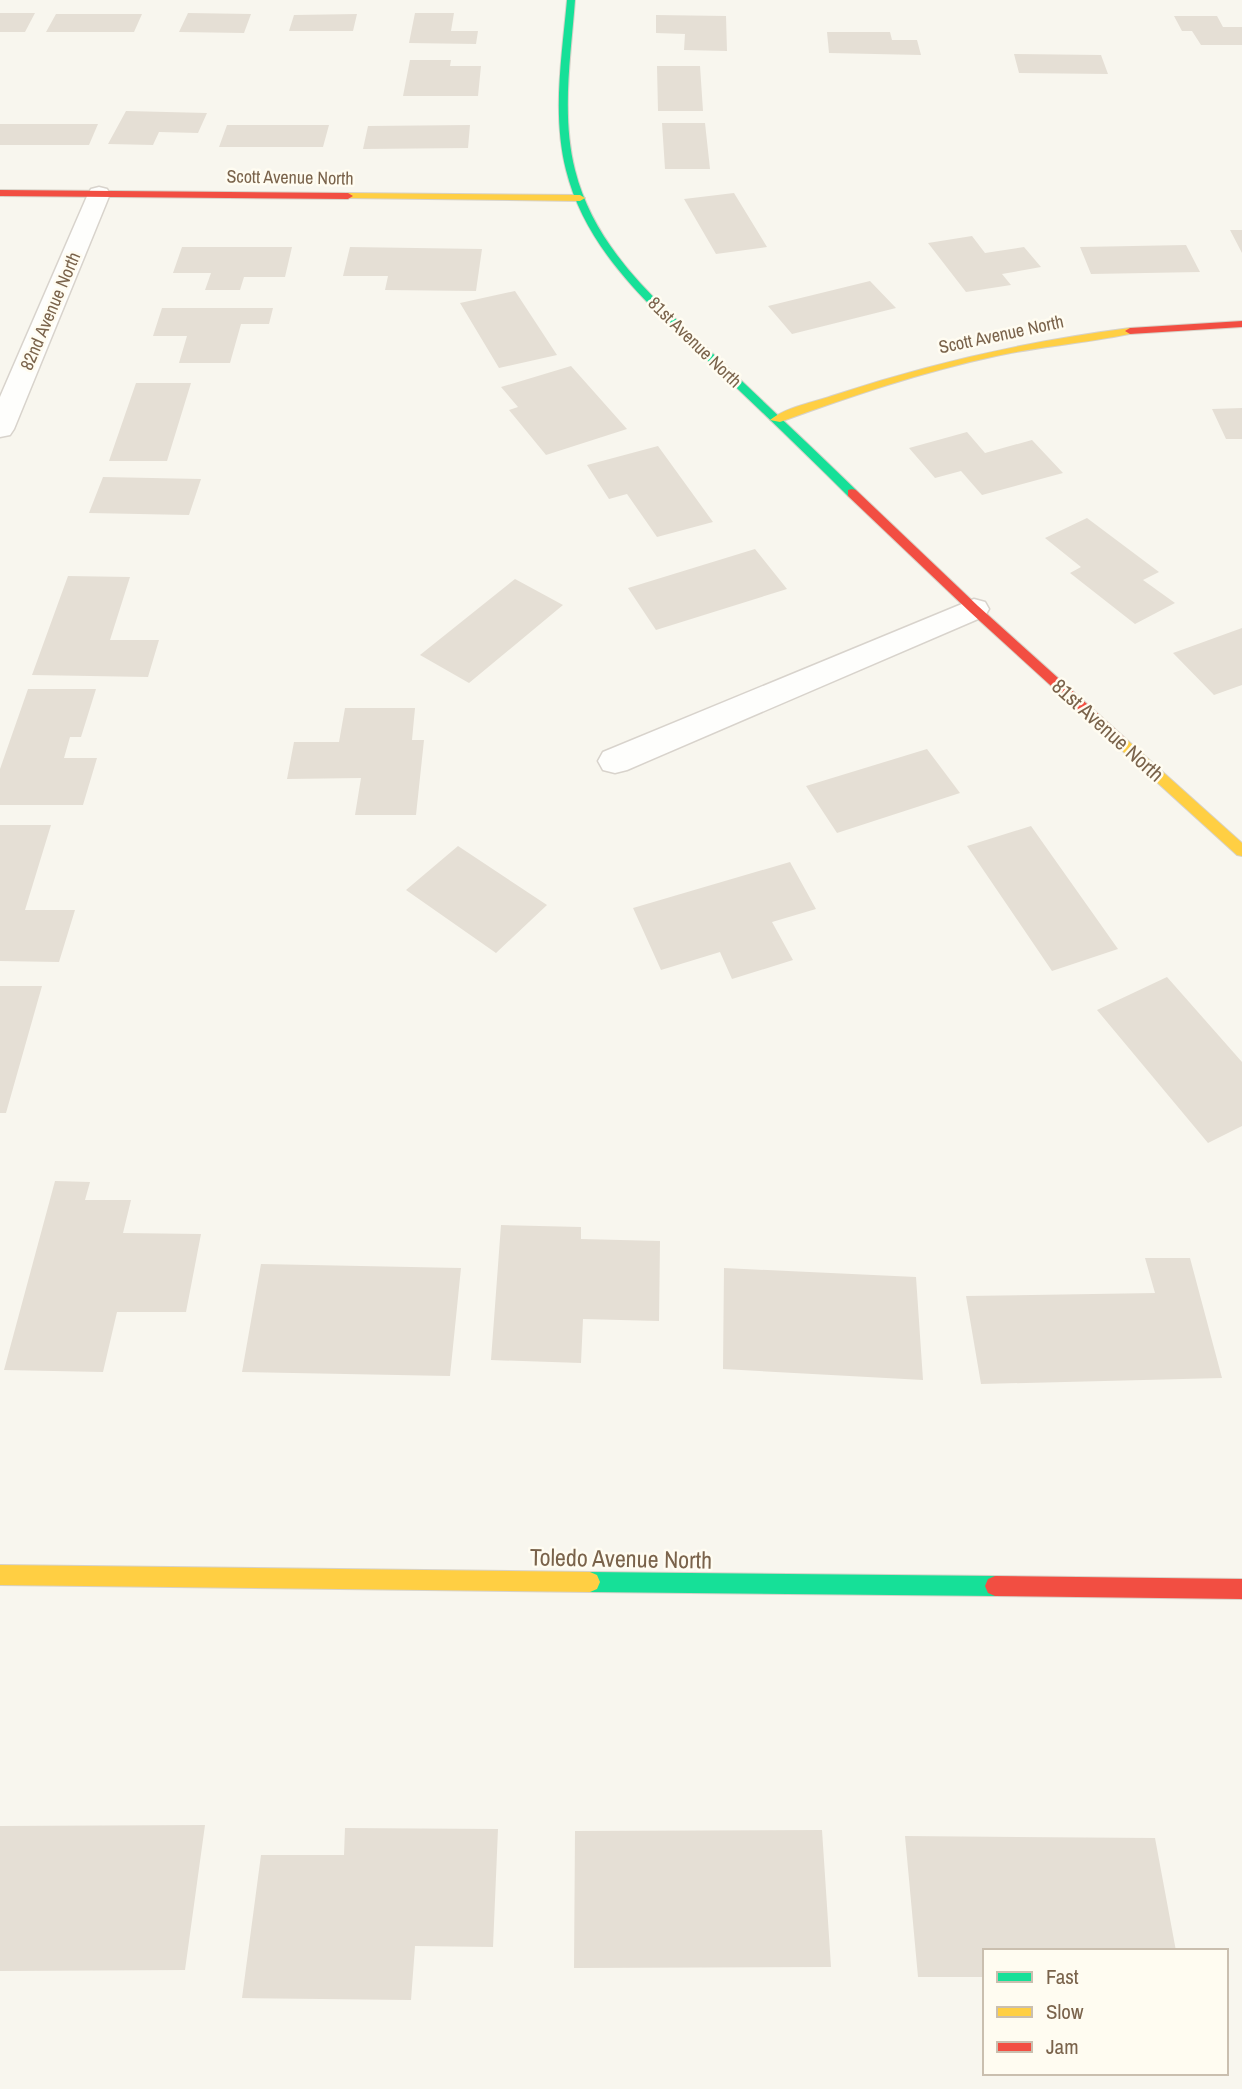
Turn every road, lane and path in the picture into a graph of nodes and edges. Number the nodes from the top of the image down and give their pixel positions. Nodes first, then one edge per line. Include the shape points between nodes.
1 (572, 0) edge
2 (0, 193) edge
3 (99, 194) junction
4 (580, 198) junction
5 (1242, 324) edge
6 (776, 420) junction
7 (0, 429) edge
8 (974, 609) junction
9 (615, 761) dead end
10 (1242, 852) edge
11 (0, 1575) edge
12 (1242, 1589) edge

1 - 4 street, 81st Avenue North via 567,137
2 - 3 street, Scott Avenue North
3 - 4 street, Scott Avenue North
3 - 7 street, 82nd Avenue North
4 - 6 street, 81st Avenue North via 595,232 632,283
5 - 6 street, Scott Avenue North via 1070,339 960,359
6 - 8 street, 81st Avenue North
8 - 9 street
8 - 10 street, 81st Avenue North
11 - 12 street, Toledo Avenue North

